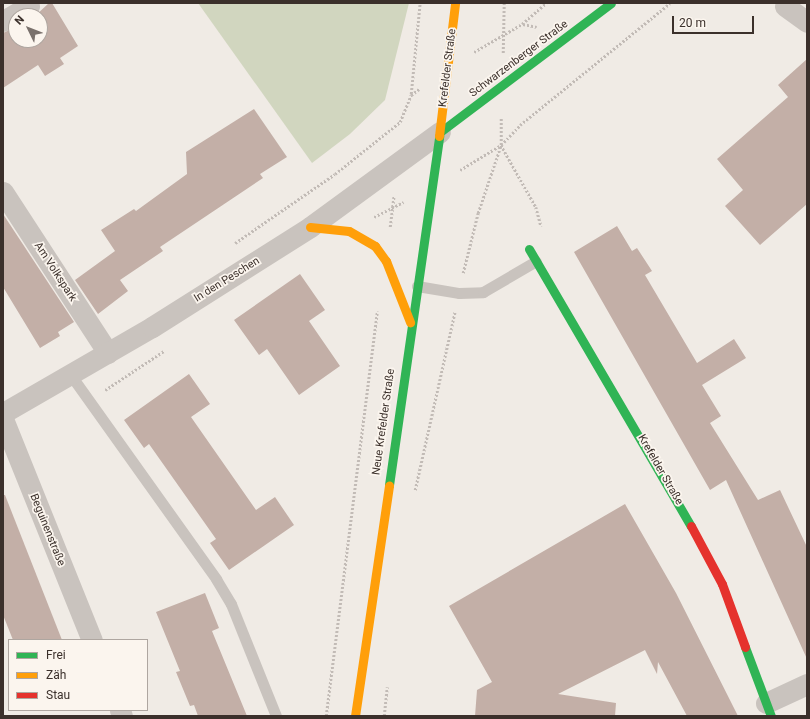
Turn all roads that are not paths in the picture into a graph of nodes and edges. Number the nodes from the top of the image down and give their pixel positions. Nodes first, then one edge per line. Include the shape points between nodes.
1 (455, 3) edge
2 (611, 3) edge
3 (29, 6) dead end
4 (785, 6) dead end
5 (3, 22) edge
6 (807, 22) edge
7 (440, 132) junction
8 (3, 192) edge
9 (310, 227) junction
10 (529, 249) road end
11 (536, 261) junction
12 (417, 286) junction
13 (410, 322) junction
14 (108, 353) junction
15 (70, 374) junction
16 (3, 413) edge
17 (3, 419) edge
18 (92, 639) edge
19 (807, 684) edge
20 (769, 709) edge
21 (276, 716) edge
22 (355, 716) edge

1 - 7 main road, Krefelder Straße
2 - 7 main road, Schwarzenberger Straße via 502,88
3 - 5 street
4 - 6 street
7 - 9 street, In den Peschen
7 - 12 main road, Neue Krefelder Straße
8 - 14 street, Am Volkspark
9 - 13 main road via 349,231 364,237 386,262
9 - 14 street, In den Peschen
10 - 11 main road, Krefelder Straße
11 - 12 lane via 483,292 459,293
11 - 20 main road, Krefelder Straße via 669,484 722,584
12 - 13 main road, Neue Krefelder Straße
13 - 22 main road, Neue Krefelder Straße
14 - 15 street, In den Peschen
15 - 16 street, In den Peschen
15 - 21 lane via 223,592
17 - 18 street, Beguinenstraße
19 - 20 street, Krefelder Straße

